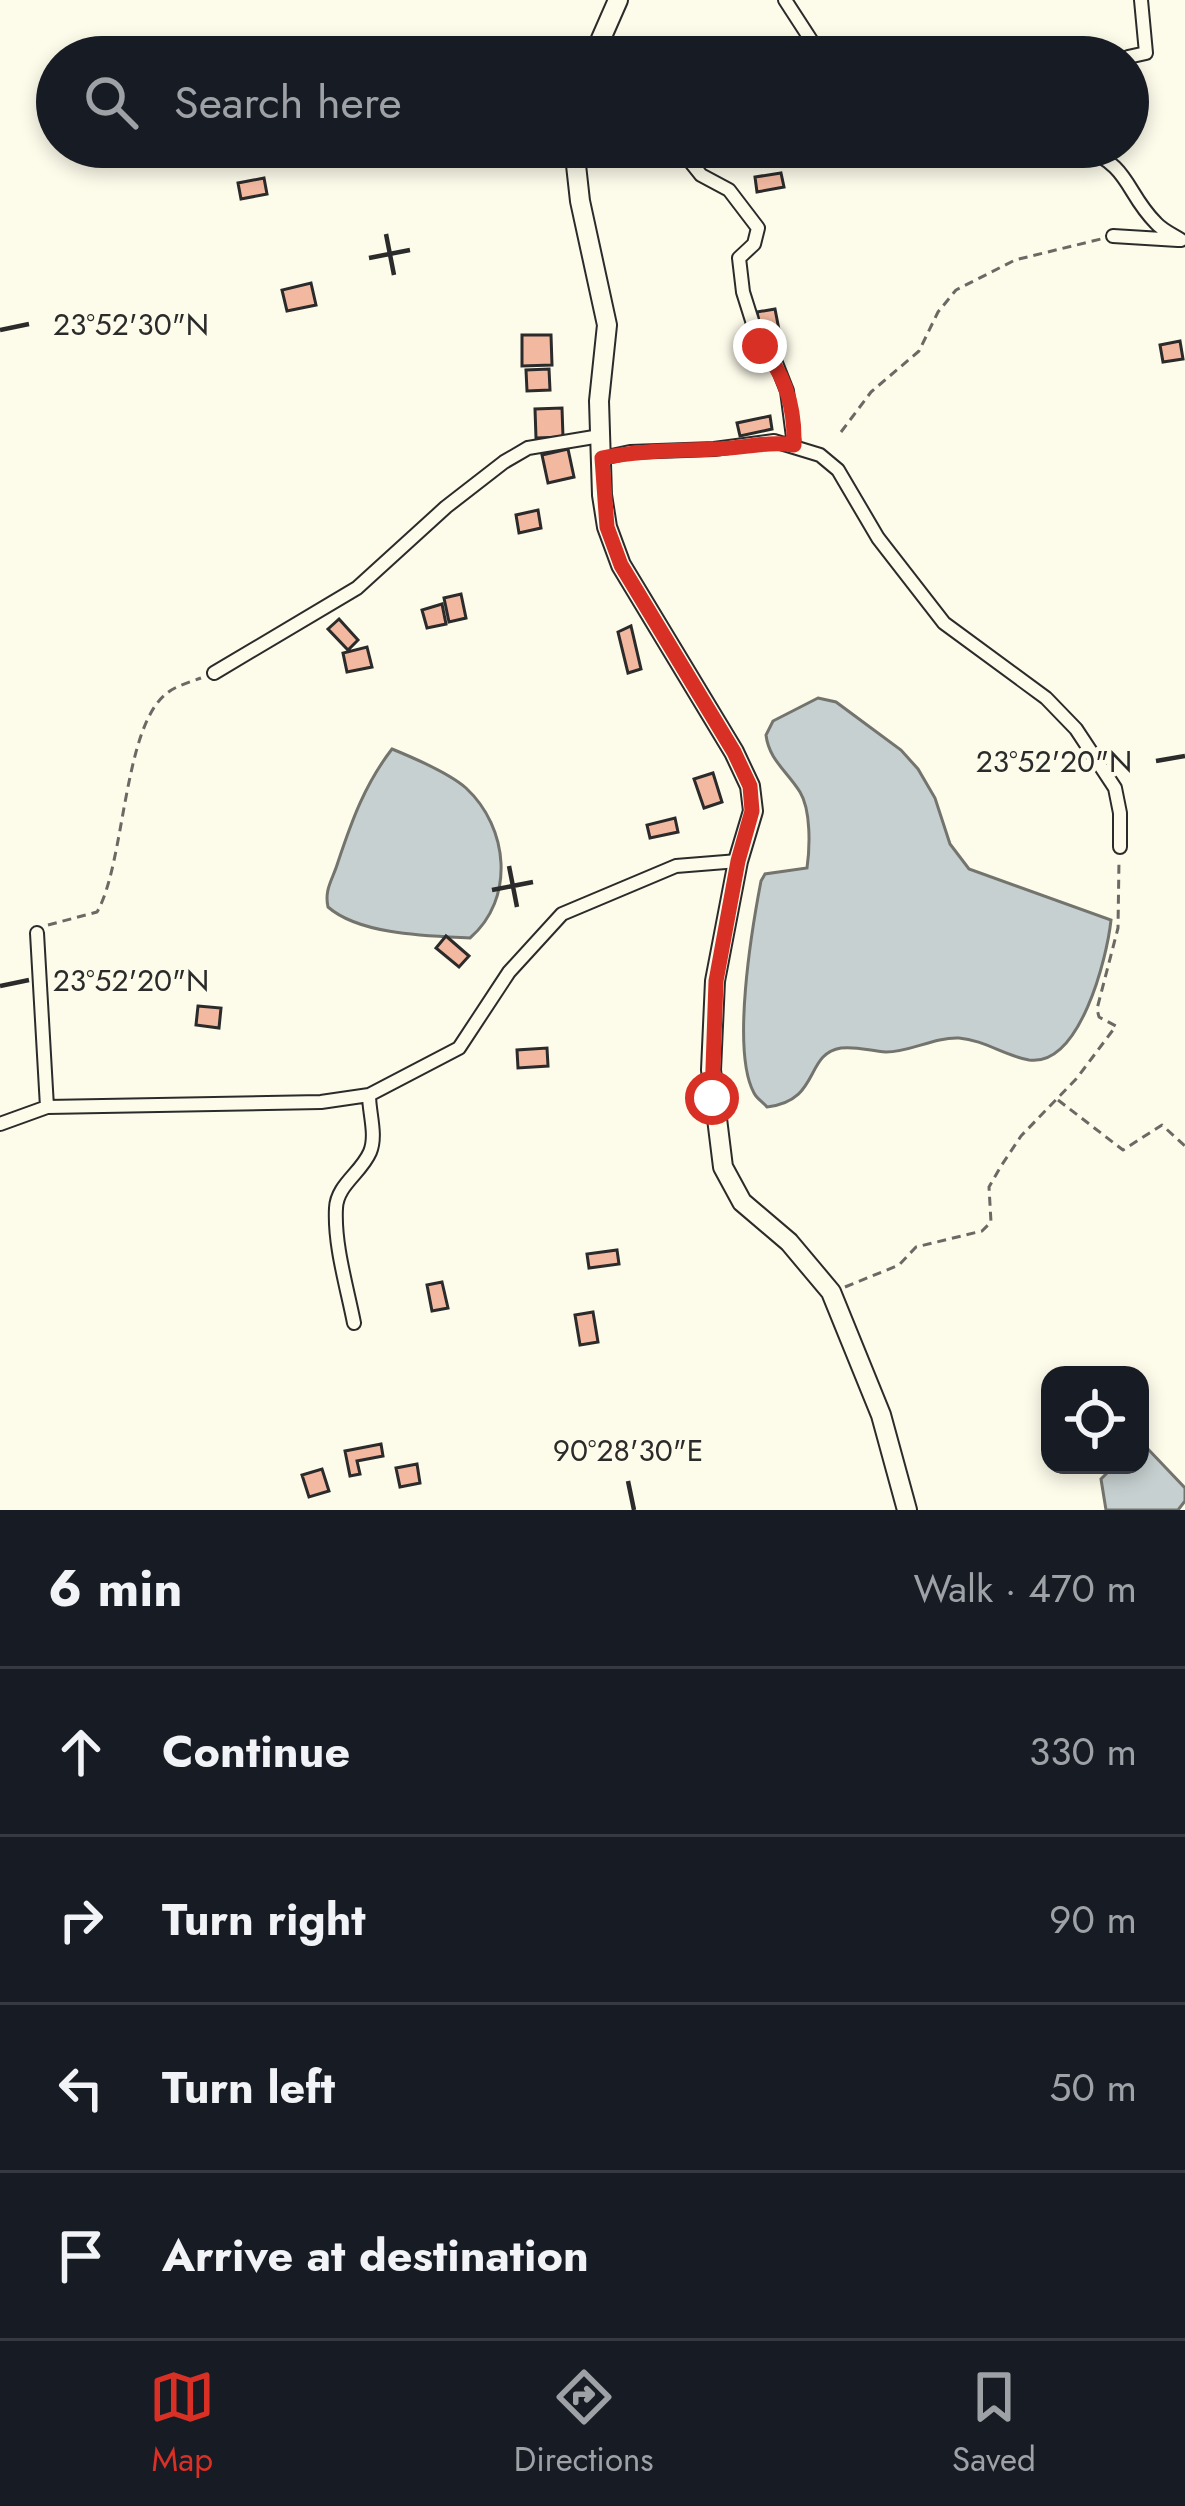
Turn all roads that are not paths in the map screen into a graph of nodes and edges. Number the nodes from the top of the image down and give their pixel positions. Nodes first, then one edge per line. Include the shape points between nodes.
1 (618, 0) edge
2 (785, 0) edge
3 (1141, 0) edge
4 (602, 36) edge
5 (808, 36) edge
6 (1144, 36) edge
7 (576, 168) edge
8 (695, 168) edge
9 (1117, 168) edge
10 (1113, 236) road end
11 (1183, 240) edge
12 (600, 436) junction
13 (794, 445) junction
14 (602, 458) junction
15 (214, 674) road end
16 (1120, 847) road end
17 (738, 861) junction
18 (38, 933) road end
19 (369, 1095) junction
20 (46, 1107) junction
21 (0, 1124) edge
22 (354, 1323) dead end
23 (907, 1510) edge

1 - 4 street
2 - 5 street
3 - 6 street
7 - 12 street via 607,325
8 - 13 street via 729,190 758,228 739,258 743,292 760,346 787,391
9 - 11 street via 1155,223
10 - 11 street
12 - 14 street
12 - 15 street via 528,448 504,462 357,588
13 - 14 street
13 - 16 street via 838,470 878,538 944,622 1076,729 1114,788
14 - 17 street via 607,527 621,565 750,786
17 - 19 street via 676,866 562,914 509,973 459,1048
17 - 23 street via 713,1028 712,1098 723,1167 742,1202 831,1292 881,1414
18 - 20 street
19 - 20 street
19 - 22 street via 370,1153 335,1204
20 - 21 street

